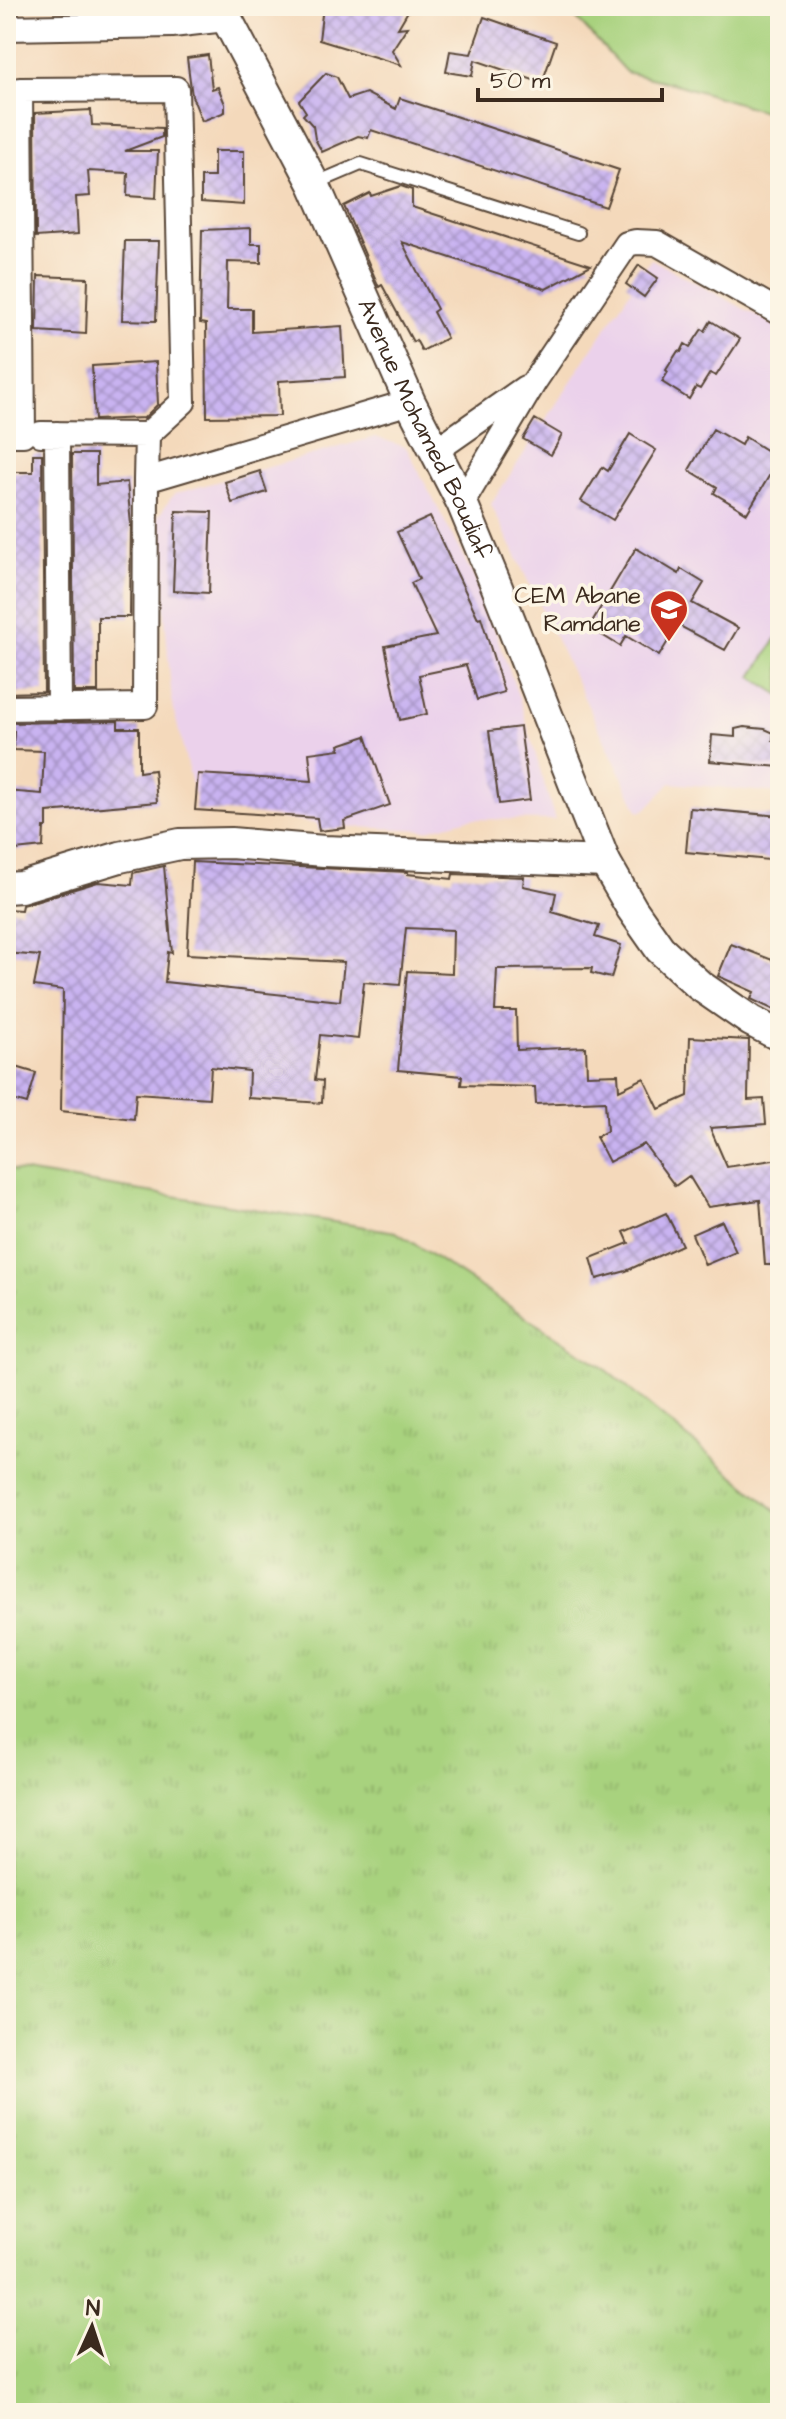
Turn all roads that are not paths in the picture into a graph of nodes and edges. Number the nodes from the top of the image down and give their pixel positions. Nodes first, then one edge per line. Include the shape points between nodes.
1 (226, 10) edge
2 (6, 28) edge
3 (314, 184) junction
4 (578, 233) dead end
5 (780, 313) edge
6 (534, 382) junction
7 (410, 402) junction
8 (14, 434) edge
9 (57, 434) junction
10 (147, 435) junction
11 (435, 451) junction
12 (146, 480) junction
13 (462, 503) junction
14 (6, 708) edge
15 (59, 708) junction
16 (605, 862) junction
17 (6, 888) edge
18 (780, 1036) edge

1 - 2 street via 172,25
1 - 3 street, Avenue Mohamed Boudiaf
3 - 4 lane via 361,164
3 - 7 street, Avenue Mohamed Boudiaf
5 - 6 street via 657,243 627,244
6 - 11 street
6 - 13 street
7 - 11 street, Avenue Mohamed Boudiaf
7 - 12 street
8 - 9 street
8 - 10 street via 20,90 176,89 183,402
9 - 10 street
9 - 15 street
10 - 12 street
11 - 13 street, Avenue Mohamed Boudiaf
12 - 15 street via 145,706
13 - 16 street, Avenue Mohamed Boudiaf
14 - 15 street
16 - 17 street via 180,844
16 - 18 street, Avenue Mohamed Boudiaf via 660,949 699,985

